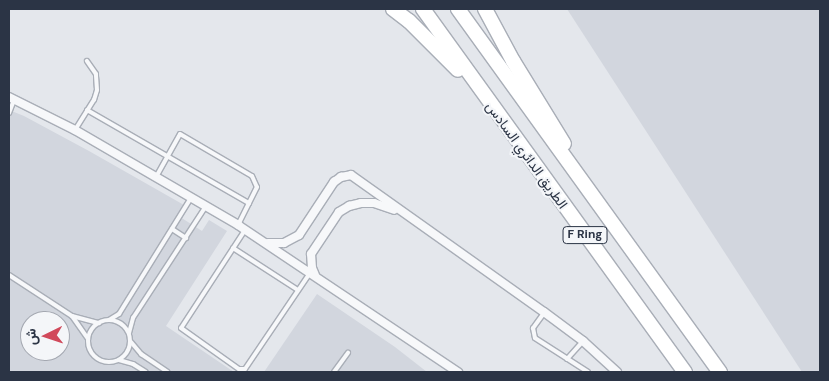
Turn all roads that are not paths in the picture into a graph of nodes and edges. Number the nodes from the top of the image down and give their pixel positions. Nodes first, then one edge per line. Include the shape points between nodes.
1 (393, 9) edge
2 (423, 9) edge
3 (458, 9) edge
4 (485, 9) edge
5 (87, 61) dead end
6 (12, 98) edge
7 (486, 98) junction
8 (87, 110) junction
9 (9, 113) edge
10 (75, 130) junction
11 (168, 156) junction
12 (156, 177) junction
13 (192, 198) junction
14 (249, 203) junction
15 (206, 206) junction
16 (399, 211) junction
17 (604, 211) junction
18 (238, 225) junction
19 (172, 229) junction
20 (245, 230) junction
21 (186, 238) junction
22 (266, 243) junction
23 (233, 248) junction
24 (313, 273) junction
25 (9, 275) edge
26 (298, 290) junction
27 (544, 312) junction
28 (72, 316) junction
29 (109, 320) junction
30 (99, 322) junction
31 (129, 333) junction
32 (88, 339) junction
33 (130, 341) junction
34 (583, 341) junction
35 (348, 353) dead end
36 (566, 359) junction
37 (119, 360) junction
38 (679, 370) edge
39 (146, 372) edge
40 (168, 372) edge
41 (334, 372) edge
42 (458, 372) edge
43 (588, 372) edge
44 (617, 372) edge
45 (720, 372) edge

1 - 7 highway
2 - 7 highway, الطريق الدائري السادس / F Ring
3 - 17 highway, الطريق الدائري السادس / F Ring
4 - 17 highway
5 - 8 lane via 94,70 98,85
6 - 9 lane
6 - 10 street
7 - 38 highway, الطريق الدائري السادس / F Ring
8 - 10 lane
8 - 11 lane
10 - 12 street
11 - 12 lane
11 - 14 lane
11 - 14 lane via 180,134 255,178 257,187
12 - 13 street
13 - 15 street
13 - 19 lane
14 - 18 lane
15 - 18 street
15 - 21 lane
16 - 22 street via 357,178 346,175 334,182 300,235 284,243
16 - 24 street via 368,202 338,212 311,254
16 - 27 street
17 - 45 highway, الطريق الدائري السادس / F Ring
18 - 20 street
19 - 21 lane
19 - 29 lane via 119,314
20 - 22 street
20 - 23 lane
21 - 31 lane via 133,318
22 - 24 street
23 - 26 lane
23 - 26 lane via 181,328 239,369 245,368
24 - 26 lane
24 - 42 street
25 - 28 lane
27 - 34 street
27 - 36 lane via 533,328 534,336
28 - 30 lane
28 - 32 lane
29 - 30 lane
29 - 31 lane via 119,322
30 - 32 lane via 91,329
31 - 33 lane
32 - 37 lane via 89,349 95,358 109,363
33 - 37 lane via 128,350
33 - 40 lane via 141,354
34 - 36 lane
34 - 44 street
35 - 41 lane
36 - 43 lane
37 - 39 lane

